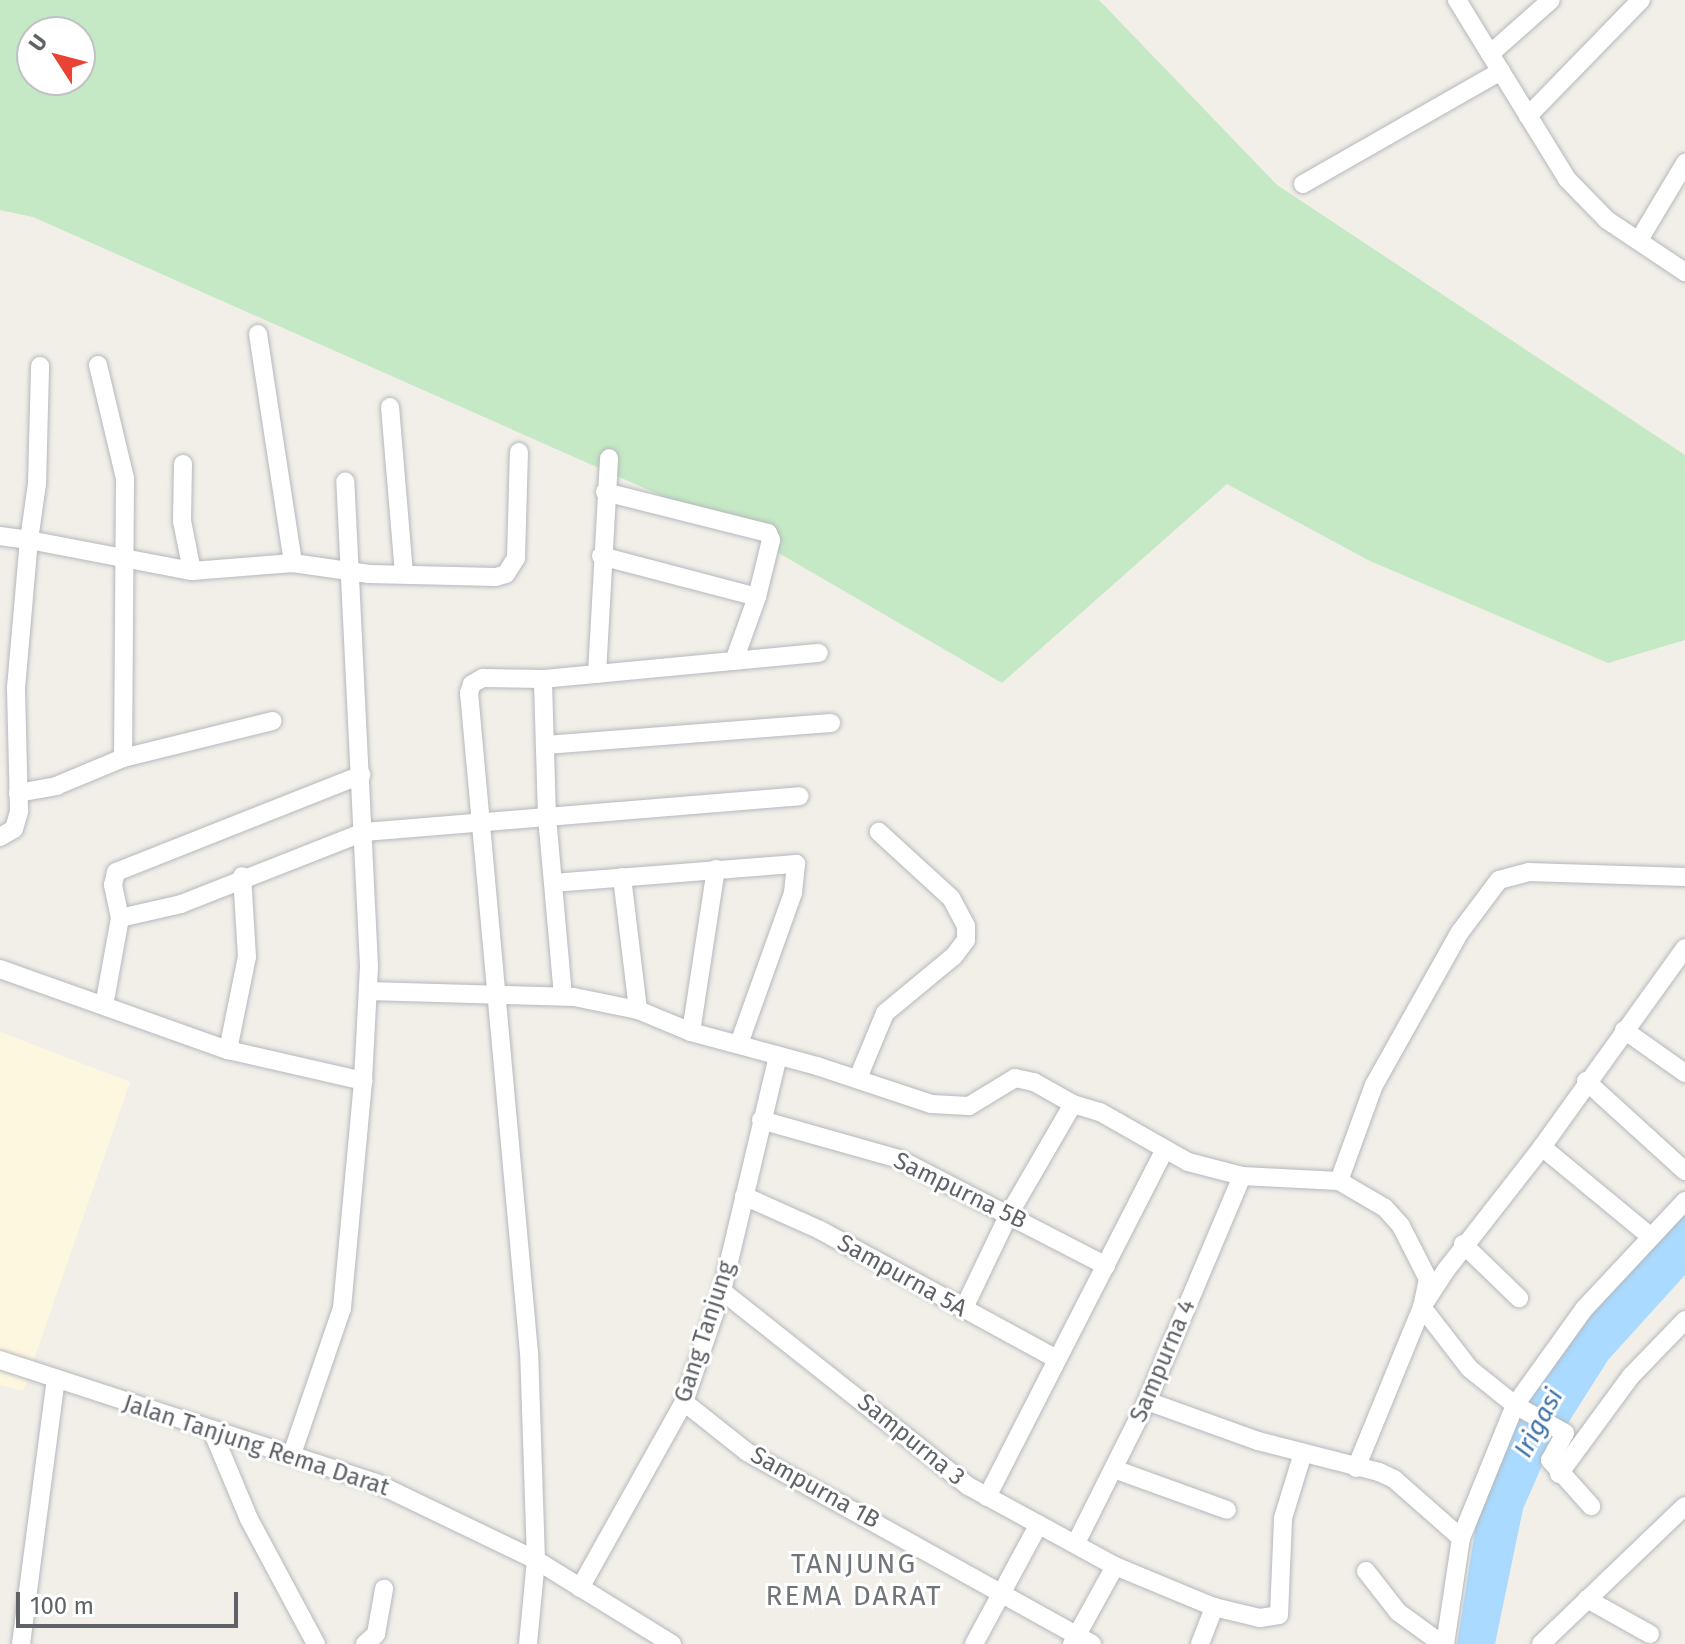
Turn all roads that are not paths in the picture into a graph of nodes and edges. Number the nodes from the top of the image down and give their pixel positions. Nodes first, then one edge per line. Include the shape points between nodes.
1 (1457, 0) edge
2 (1551, 0) edge
3 (1641, 0) edge
4 (1490, 54) junction
5 (1501, 71) junction
6 (1528, 116) junction
7 (1685, 163) edge
8 (1303, 184) dead end
9 (1639, 240) junction
10 (1685, 272) edge
11 (258, 334) dead end
12 (98, 365) dead end
13 (40, 366) dead end
14 (390, 407) dead end
15 (519, 452) dead end
16 (609, 458) dead end
17 (183, 464) dead end
18 (345, 482) dead end
19 (605, 492) junction
20 (0, 536) edge
21 (29, 540) junction
22 (125, 556) junction
23 (601, 556) junction
24 (293, 563) junction
25 (192, 571) junction
26 (348, 571) junction
27 (404, 574) junction
28 (757, 597) junction
29 (819, 653) dead end
30 (734, 661) junction
31 (597, 674) junction
32 (543, 679) junction
33 (273, 721) dead end
34 (831, 723) dead end
35 (545, 745) junction
36 (123, 758) junction
37 (361, 775) junction
38 (18, 793) junction
39 (800, 796) dead end
40 (547, 817) junction
41 (484, 822) junction
42 (364, 832) junction
43 (879, 832) dead end
44 (0, 837) edge
45 (716, 869) junction
46 (242, 876) junction
47 (622, 877) junction
48 (1685, 877) edge
49 (553, 883) junction
50 (120, 918) junction
51 (1685, 948) edge
52 (0, 969) edge
53 (368, 991) junction
54 (496, 992) junction
55 (563, 996) junction
56 (104, 1006) junction
57 (638, 1010) junction
58 (1624, 1030) junction
59 (691, 1032) junction
60 (739, 1044) junction
61 (228, 1050) junction
62 (778, 1056) junction
63 (1685, 1073) edge
64 (858, 1078) junction
65 (363, 1081) junction
66 (1586, 1081) junction
67 (1073, 1104) junction
68 (761, 1120) junction
69 (1542, 1147) junction
70 (1164, 1151) junction
71 (1685, 1171) edge
72 (1242, 1176) junction
73 (1339, 1181) junction
74 (744, 1196) junction
75 (1685, 1201) edge
76 (1008, 1216) junction
77 (1651, 1237) junction
78 (1463, 1244) junction
79 (1106, 1266) junction
80 (722, 1291) junction
81 (1519, 1298) dead end
82 (1422, 1307) junction
83 (963, 1310) junction
84 (1685, 1320) edge
85 (1057, 1359) junction
86 (0, 1360) edge
87 (56, 1379) junction
88 (1147, 1401) junction
89 (684, 1402) junction
90 (1521, 1407) junction
91 (213, 1433) junction
92 (1303, 1453) junction
93 (292, 1454) junction
94 (1356, 1468) junction
95 (1114, 1469) junction
96 (1559, 1474) junction
97 (987, 1497) junction
98 (1591, 1506) dead end
99 (1685, 1506) edge
100 (1227, 1510) dead end
101 (1039, 1524) junction
102 (1461, 1538) junction
103 (1076, 1543) junction
104 (536, 1560) junction
105 (1115, 1566) junction
106 (1366, 1571) dead end
107 (580, 1588) junction
108 (384, 1589) dead end
109 (999, 1595) junction
110 (1587, 1599) junction
111 (1214, 1607) junction
112 (1650, 1634) dead end
113 (1081, 1641) edge
114 (21, 1644) edge
115 (316, 1644) edge
116 (365, 1644) edge
117 (528, 1644) edge
118 (672, 1644) edge
119 (974, 1644) edge
120 (1200, 1644) edge
121 (1444, 1644) edge
122 (1541, 1644) edge

1 - 4 street
2 - 4 street
3 - 6 street
4 - 5 street
5 - 6 street
5 - 8 street
6 - 9 street via 1575,188 1607,220
7 - 9 street
9 - 10 street
11 - 24 street
12 - 22 street via 125,478
13 - 21 street via 37,484
14 - 27 street
15 - 27 street via 516,558 506,574
16 - 19 street
17 - 25 street via 182,521
18 - 26 street
19 - 23 street
19 - 28 street via 768,533 771,540
20 - 21 street
21 - 22 street
21 - 38 street via 16,688
22 - 25 street
22 - 36 street
23 - 28 street
23 - 31 street
24 - 25 street
24 - 26 street
26 - 27 street
26 - 37 street
28 - 30 street
29 - 30 street
30 - 31 street
31 - 32 street
32 - 35 street
32 - 41 street via 483,678 469,688
33 - 36 street
34 - 35 street
35 - 40 street
36 - 38 street via 56,786
37 - 42 street
37 - 50 street via 122,867 113,885
38 - 44 street via 17,821
39 - 40 street
40 - 41 street
40 - 49 street
41 - 42 street
41 - 54 street
42 - 46 street
42 - 53 street
43 - 64 street via 951,898 966,926 966,940 885,1013
45 - 47 street
45 - 59 street
45 - 60 street via 792,862 799,870
46 - 50 street via 181,904
46 - 61 street via 247,957
47 - 49 street
47 - 57 street
48 - 73 street via 1529,872 1499,880 1460,932 1374,1085
49 - 55 street
50 - 56 street
51 - 58 street
52 - 56 street
53 - 54 street
53 - 65 street
54 - 55 street
54 - 104 street via 529,1353
55 - 57 street
56 - 61 street
57 - 59 street
58 - 63 street
58 - 66 street
59 - 60 street
60 - 62 street
61 - 65 street
62 - 64 street
62 - 68 street, Gang Tanjung
64 - 67 street via 931,1104 969,1106 1005,1082 1025,1079
65 - 93 street via 342,1308
66 - 69 street
66 - 71 street
67 - 70 street via 1100,1112
67 - 76 street
68 - 74 street, Gang Tanjung
68 - 76 street, Sampurna 5B via 899,1159
69 - 77 street
69 - 78 street
70 - 72 street
70 - 79 street
72 - 73 street
72 - 88 street, Sampurna 4
73 - 82 street via 1385,1208 1401,1226 1428,1279
74 - 80 street, Gang Tanjung
74 - 83 street, Sampurna 5A via 820,1230
75 - 77 street
76 - 79 street, Sampurna 5B
76 - 83 street
77 - 90 street via 1584,1309
78 - 81 street
78 - 82 street
79 - 85 street
80 - 89 street, Gang Tanjung
80 - 97 street, Sampurna 3
82 - 90 street via 1470,1369
82 - 94 street
83 - 85 street, Sampurna 5A
84 - 96 street via 1631,1376
85 - 97 street
86 - 87 street, Jalan Tanjung Rema Darat
87 - 91 street, Jalan Tanjung Rema Darat
87 - 114 street
88 - 92 street
88 - 95 street, Sampurna 4
89 - 107 street, Gang Tanjung
89 - 109 street, Sampurna 1B via 747,1452
90 - 96 street via 1565,1433 1550,1460
90 - 102 street
91 - 93 street, Jalan Tanjung Rema Darat
91 - 115 street via 249,1519
92 - 94 street
92 - 111 street, Sampurna 3 via 1283,1518 1279,1615 1260,1618
93 - 104 street, Jalan Tanjung Rema Darat via 376,1483
94 - 102 street via 1394,1479
95 - 100 street
95 - 103 street, Sampurna 4
96 - 98 street
97 - 101 street, Sampurna 3
99 - 110 street
101 - 103 street, Sampurna 3
101 - 109 street
102 - 121 street
103 - 105 street, Sampurna 3
104 - 107 street, Jalan Tanjung Rema Darat
104 - 117 street
105 - 111 street, Sampurna 3
105 - 113 street
106 - 121 street via 1398,1612
107 - 118 street, Jalan Tanjung Rema Darat
108 - 116 street via 376,1634
109 - 113 street, Sampurna 1B
109 - 119 street
110 - 112 street
110 - 122 street
111 - 120 street

